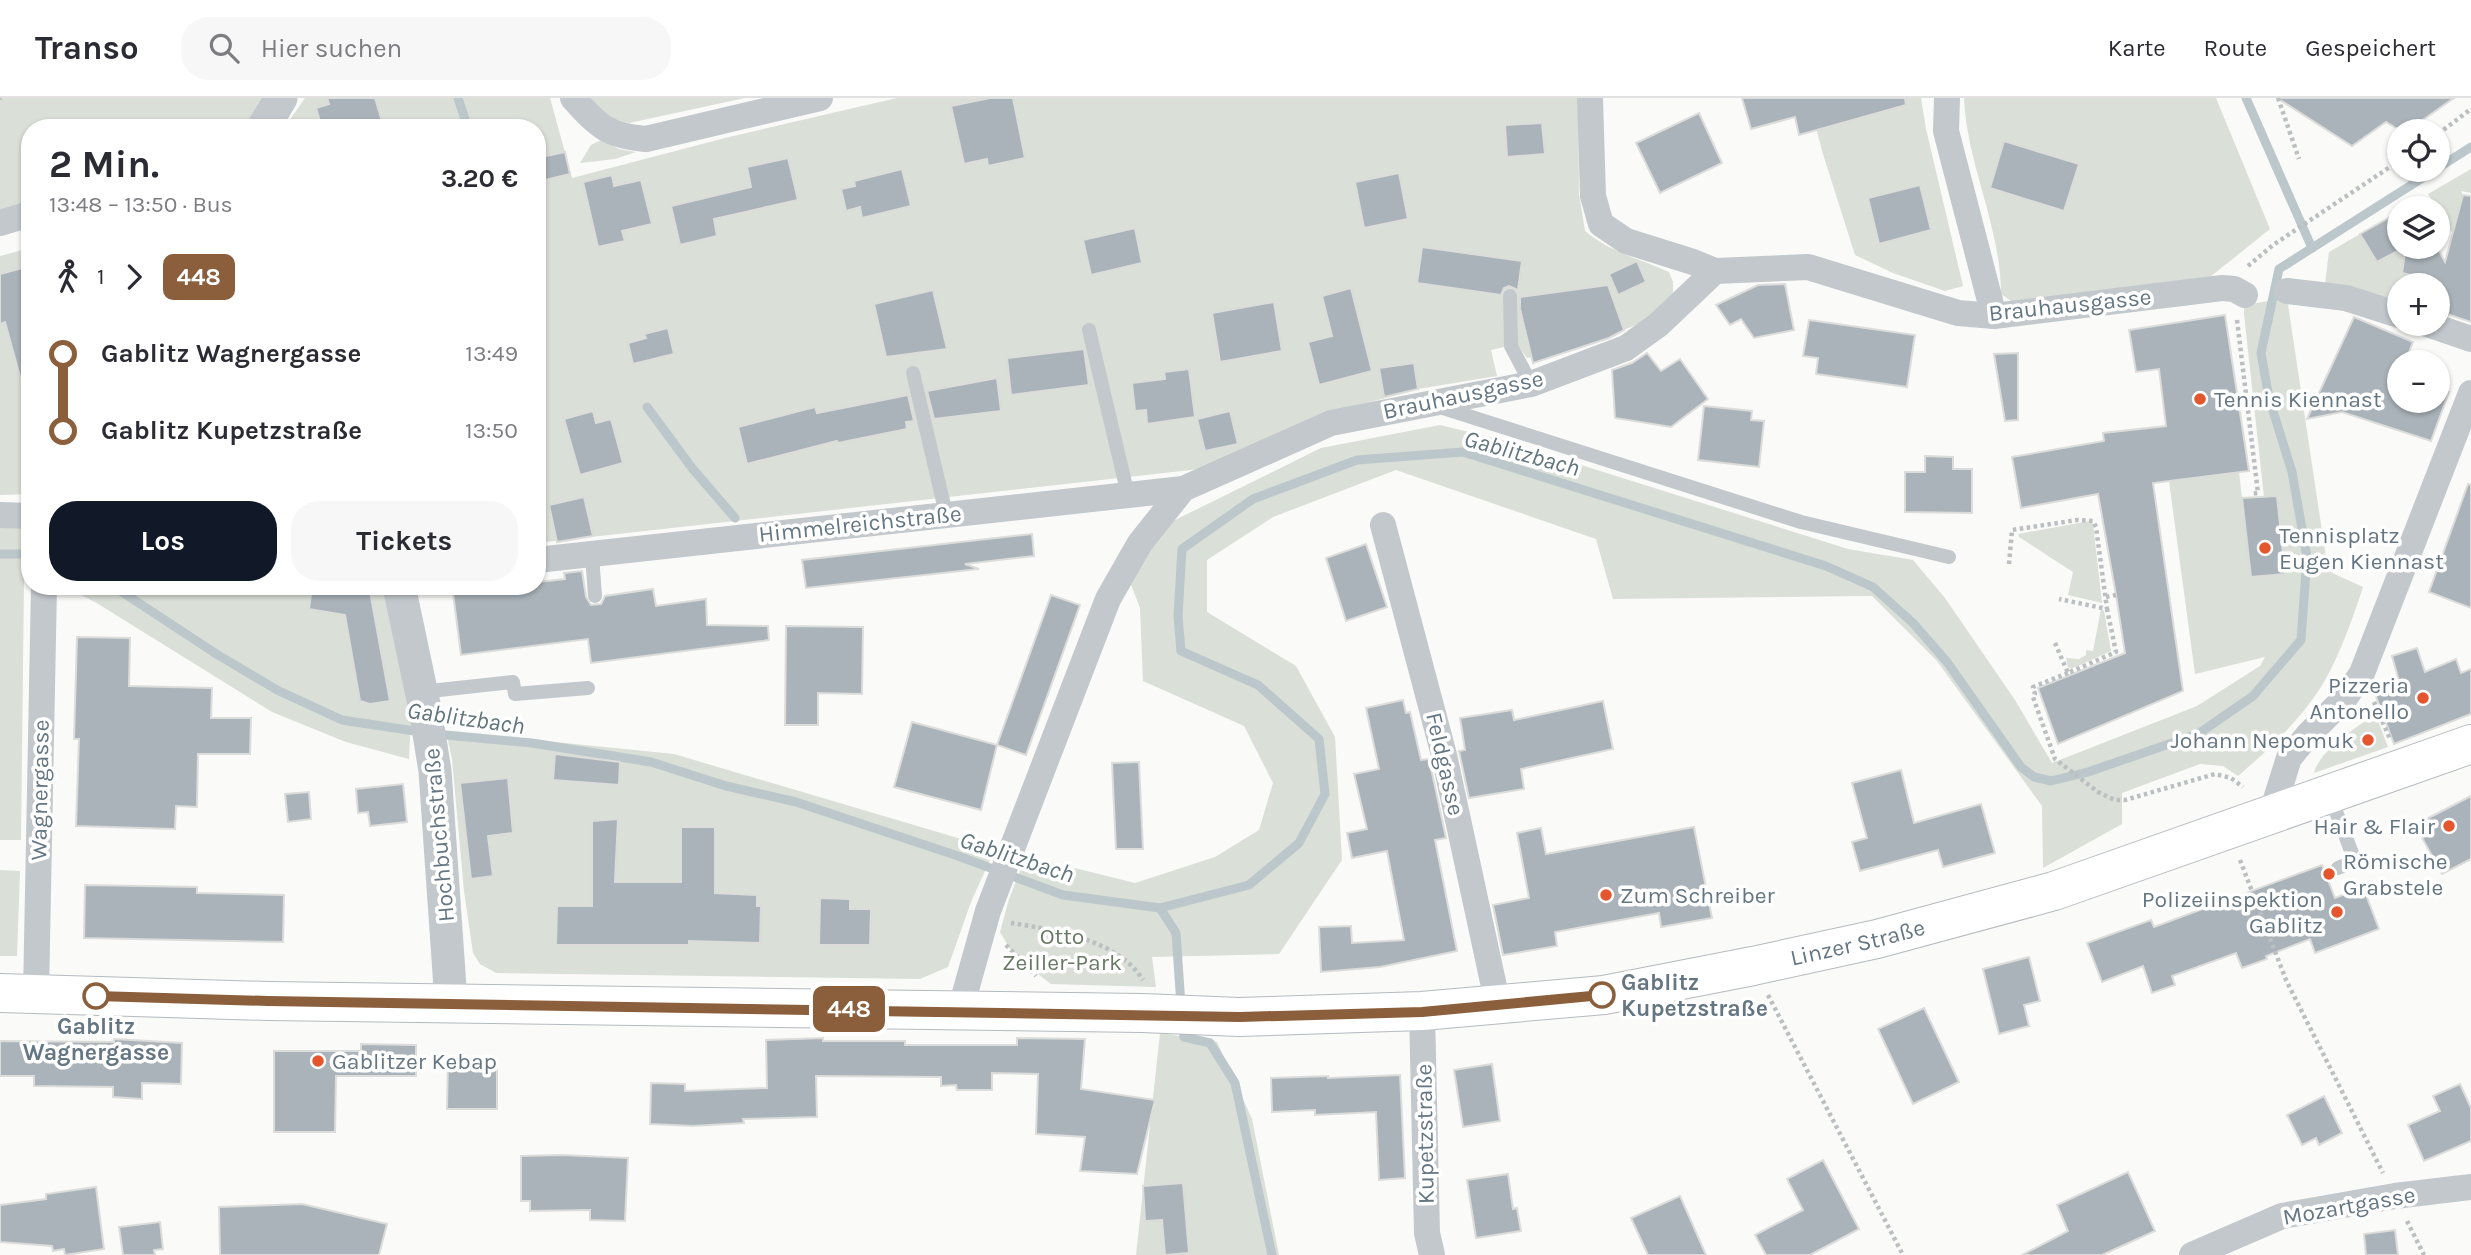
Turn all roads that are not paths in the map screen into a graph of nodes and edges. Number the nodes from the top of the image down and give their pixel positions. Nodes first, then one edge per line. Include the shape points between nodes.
1 (281, 98) edge
2 (573, 98) edge
3 (820, 98) edge
4 (1590, 98) edge
5 (1947, 98) edge
6 (268, 119) edge
7 (21, 217) edge
8 (0, 223) edge
9 (1715, 271) junction
10 (2287, 291) dead end
11 (1510, 296) dead end
12 (2234, 299) road end
13 (2387, 310) edge
14 (1994, 316) junction
15 (1089, 330) dead end
16 (2450, 331) edge
17 (2471, 338) edge
18 (913, 373) dead end
19 (1531, 384) junction
20 (2471, 393) edge
21 (1432, 404) junction
22 (1183, 489) junction
23 (1128, 495) junction
24 (946, 514) junction
25 (0, 515) edge
26 (21, 516) edge
27 (1383, 525) dead end
28 (1140, 543) junction
29 (592, 555) junction
30 (1949, 556) dead end
31 (546, 559) edge
32 (43, 595) edge
33 (401, 595) edge
34 (595, 596) dead end
35 (588, 688) dead end
36 (423, 701) junction
37 (2471, 744) edge
38 (2330, 794) junction
39 (2261, 804) junction
40 (2338, 868) dead end
41 (18, 994) edge
42 (452, 1002) junction
43 (1498, 1005) junction
44 (960, 1011) junction
45 (1422, 1012) junction
46 (2471, 1187) edge
47 (1432, 1255) edge
48 (2192, 1255) edge

1 - 6 street
2 - 3 street via 595,123 622,137 646,139
4 - 9 street via 1593,196 1601,224 1626,241
5 - 14 street via 1946,131
7 - 8 street
9 - 14 street, Brauhausgasse via 1808,267 1958,313
9 - 19 street, Brauhausgasse via 1658,325 1626,348
10 - 13 street via 2346,298
11 - 19 lane via 1511,346
12 - 14 street, Brauhausgasse
15 - 23 lane
16 - 17 street
18 - 24 lane
19 - 21 street, Brauhausgasse
20 - 39 street via 2361,673 2345,698 2289,758
21 - 22 street, Brauhausgasse via 1331,423
21 - 30 lane via 1801,522
22 - 23 street, Himmelreichstraße
22 - 28 street, Brauhausgasse
23 - 24 street, Himmelreichstraße
23 - 28 street
24 - 29 street, Himmelreichstraße
25 - 26 street
27 - 43 street, Feldgasse via 1444,755
28 - 44 street, Brauhausgasse via 1108,599 1014,843 987,914
29 - 31 street, Himmelreichstraße
29 - 34 lane
32 - 41 street, Wagnergasse
33 - 36 street, Hochbuchstraße
35 - 36 lane via 515,694 513,682
36 - 42 street, Hochbuchstraße via 435,771
37 - 38 main road, Linzer Straße
38 - 39 main road, Linzer Straße
38 - 40 lane via 2355,861
39 - 43 main road, Linzer Straße via 2229,831 1948,922 1604,995
41 - 42 main road, Linzer Straße
42 - 44 main road, Linzer Straße
43 - 45 main road, Linzer Straße
44 - 45 main road, Linzer Straße via 1156,1000 1203,1015 1240,1017
45 - 47 street, Kupetzstraße via 1427,1233
46 - 48 street, Mozartgasse via 2282,1216

